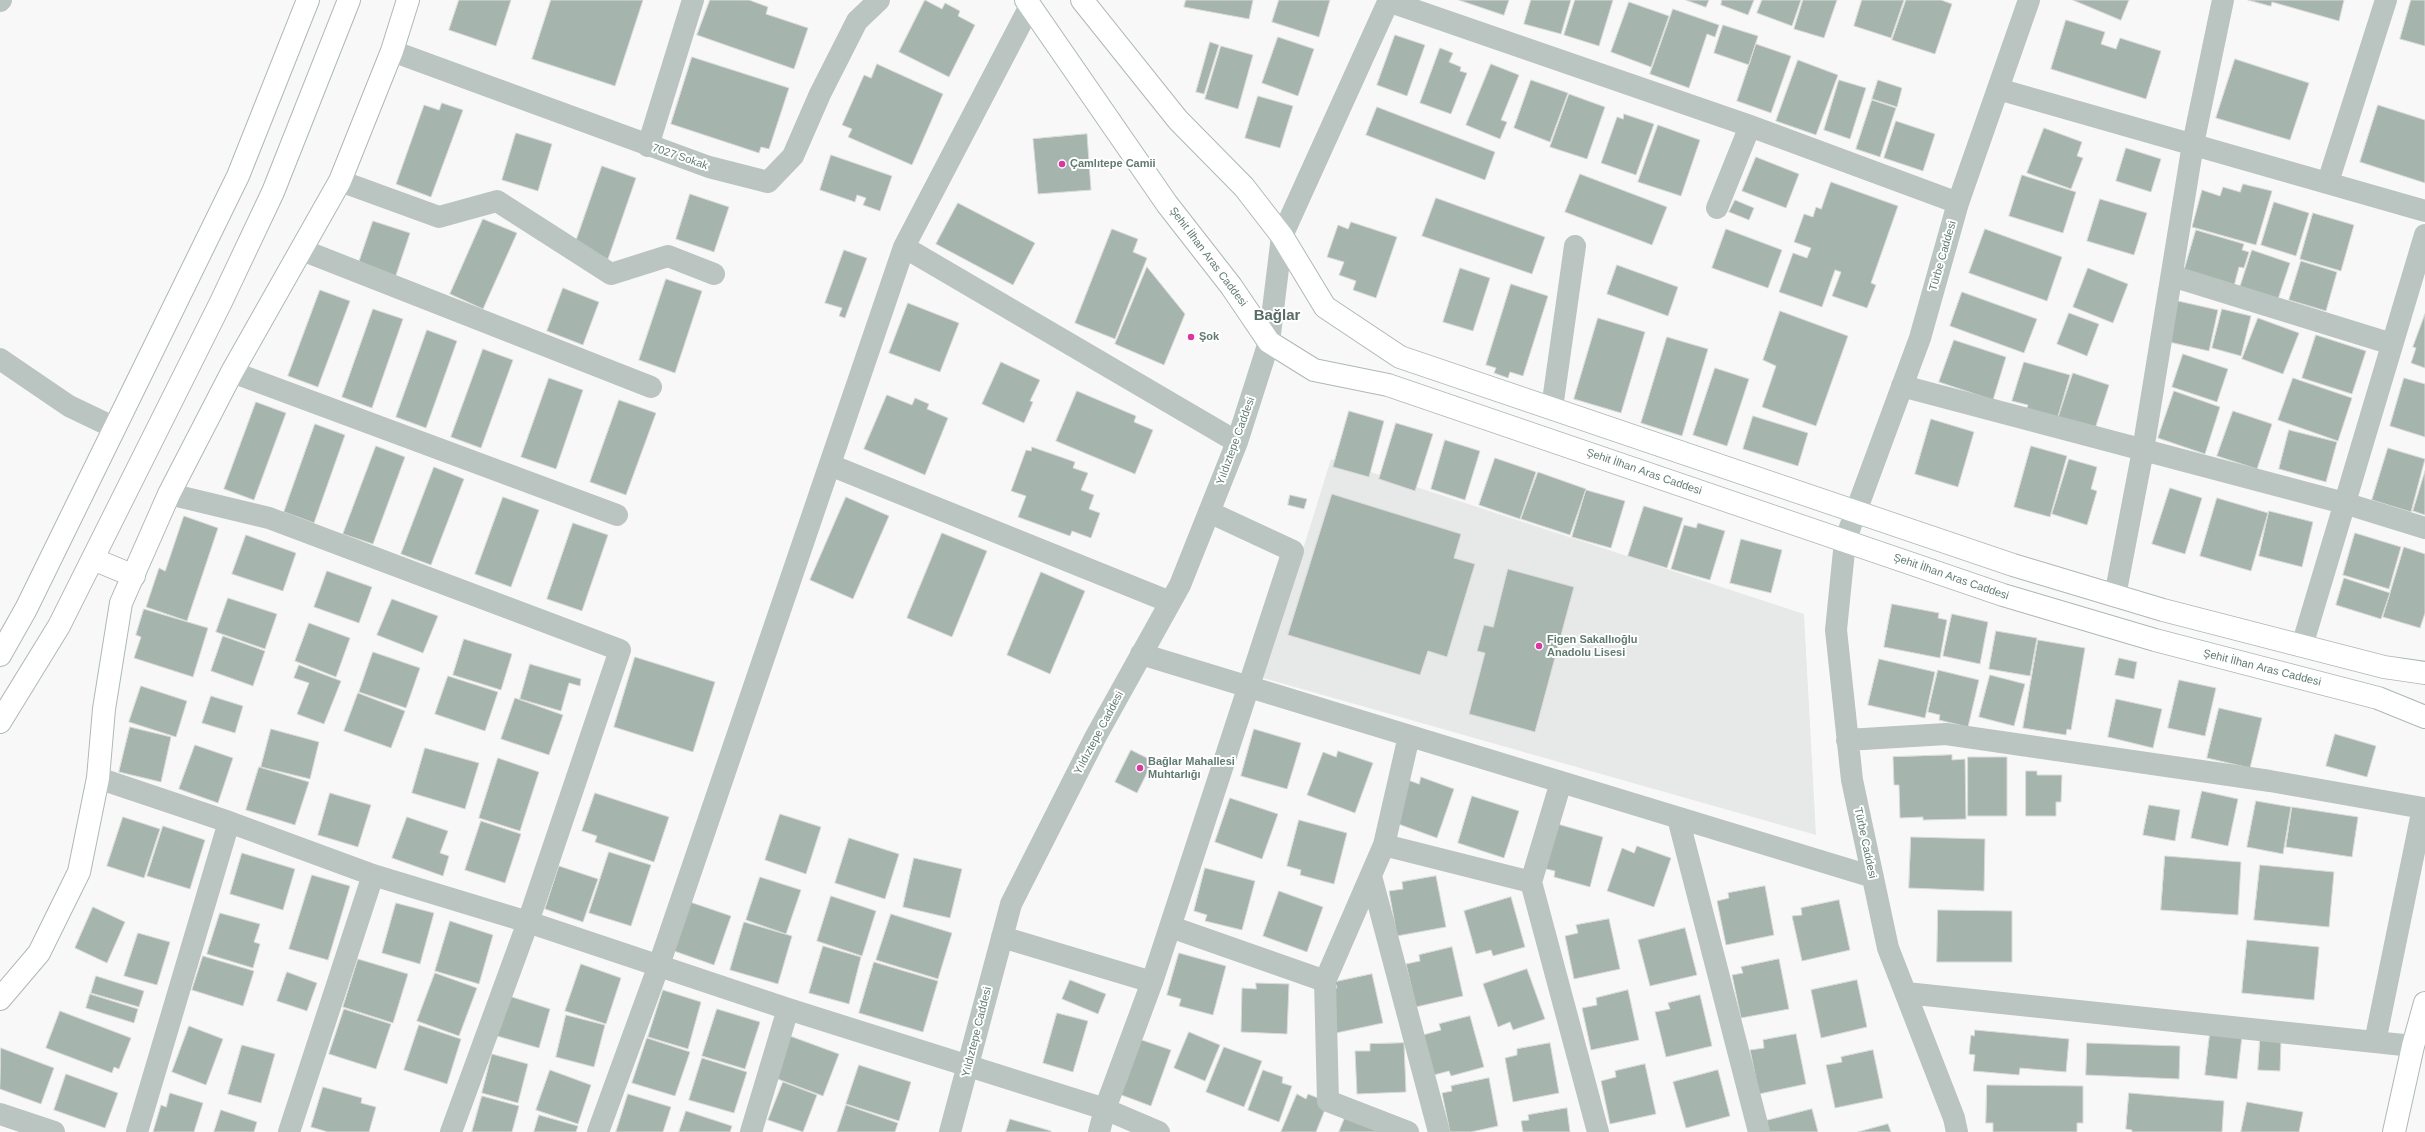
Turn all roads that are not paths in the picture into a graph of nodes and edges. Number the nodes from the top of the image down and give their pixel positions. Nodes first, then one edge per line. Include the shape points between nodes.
1 (308, 0) edge
2 (348, 0) edge
3 (408, 0) edge
4 (693, 0) edge
5 (879, 0) edge
6 (1082, 0) edge
7 (2028, 0) edge
8 (2223, 0) edge
9 (2386, 0) edge
10 (1388, 1) edge
11 (1028, 3) edge
12 (392, 51) junction
13 (1998, 89) junction
14 (1750, 126) junction
15 (2193, 144) junction
16 (648, 146) junction
17 (340, 181) junction
18 (2328, 182) junction
19 (1958, 203) junction
20 (1717, 208) dead end
21 (2425, 211) edge
22 (2425, 235) edge
23 (1282, 236) junction
24 (1575, 246) dead end
25 (904, 247) junction
26 (302, 250) junction
27 (714, 274) dead end
28 (2172, 276) junction
29 (1269, 342) junction
30 (2392, 344) junction
31 (0, 359) edge
32 (232, 372) junction
33 (651, 386) dead end
34 (1902, 386) junction
35 (1552, 408) junction
36 (116, 428) junction
37 (1237, 442) junction
38 (2143, 450) junction
39 (830, 465) junction
40 (169, 494) junction
41 (2344, 503) junction
42 (1209, 512) junction
43 (1856, 512) junction
44 (617, 515) dead end
45 (2425, 528) edge
46 (1845, 541) junction
47 (93, 559) junction
48 (134, 576) junction
49 (2115, 596) junction
50 (1170, 602) junction
51 (2302, 646) junction
52 (1142, 654) junction
53 (0, 656) edge
54 (2425, 673) edge
55 (1249, 686) junction
56 (2425, 717) edge
57 (0, 722) edge
58 (1409, 736) junction
59 (1847, 740) junction
60 (98, 778) junction
61 (1561, 782) junction
62 (1678, 818) junction
63 (229, 822) junction
64 (1384, 845) junction
65 (373, 875) junction
66 (1371, 876) junction
67 (1873, 877) junction
68 (1531, 882) junction
69 (528, 922) junction
70 (1171, 926) junction
71 (1002, 937) junction
72 (659, 965) junction
73 (1325, 981) junction
74 (1152, 982) junction
75 (1906, 993) junction
76 (0, 999) edge
77 (2425, 1003) edge
78 (788, 1009) junction
79 (2375, 1042) junction
80 (2413, 1046) junction
81 (967, 1066) junction
82 (1105, 1109) junction
83 (0, 1114) edge
84 (54, 1132) edge
85 (137, 1132) edge
86 (289, 1132) edge
87 (451, 1132) edge
88 (598, 1132) edge
89 (751, 1132) edge
90 (950, 1132) edge
91 (1099, 1132) edge
92 (1159, 1132) edge
93 (1408, 1132) edge
94 (1439, 1132) edge
95 (1598, 1132) edge
96 (1759, 1132) edge
97 (1957, 1132) edge
98 (2394, 1132) edge

1 - 36 main road via 238,176
2 - 47 main road via 273,192
3 - 12 main road
4 - 16 street
5 - 16 street, 7027 Sokak via 857,21 820,94 793,156 768,182 709,167
6 - 23 main road via 1178,120 1244,186
7 - 13 street, Türbe Caddesi
8 - 15 street
9 - 18 street
10 - 14 street
10 - 23 street, Yıldıztepe Caddesi
11 - 25 street
11 - 29 main road, Şehit İlhan Aras Caddesi via 1167,204 1231,286
12 - 16 street, 7027 Sokak
12 - 17 main road
13 - 15 street
13 - 19 street, Türbe Caddesi
14 - 19 street
14 - 20 street
15 - 18 street
15 - 28 street
17 - 26 main road
17 - 27 street via 439,217 497,202 610,274 668,256
18 - 21 street
19 - 34 street, Türbe Caddesi via 1920,338
22 - 30 street
23 - 29 street, Yıldıztepe Caddesi
23 - 35 main road via 1325,307 1400,357
24 - 35 street
25 - 37 street
25 - 39 street
26 - 32 main road
26 - 33 street
28 - 30 street
28 - 38 street
29 - 37 street, Yıldıztepe Caddesi
29 - 46 main road, Şehit İlhan Aras Caddesi via 1314,370 1388,386
30 - 41 street
31 - 36 street via 69,406
32 - 40 main road
32 - 44 street
34 - 38 street
34 - 43 street, Türbe Caddesi
35 - 43 main road
36 - 53 main road
37 - 42 street, Yıldıztepe Caddesi
38 - 41 street
38 - 49 street
39 - 50 street
39 - 72 street
40 - 48 main road
40 - 69 street via 269,518 620,650
41 - 45 street
41 - 51 street
42 - 50 street, Yıldıztepe Caddesi via 1180,585
42 - 55 street via 1293,551
43 - 46 street, Türbe Caddesi
43 - 49 main road
46 - 56 main road, Şehit İlhan Aras Caddesi via 2003,595 2155,640 2378,698
46 - 59 street, Türbe Caddesi via 1836,630
47 - 48 main road
47 - 57 main road via 59,626
48 - 60 main road via 121,603 104,709
49 - 51 main road
50 - 52 street, Yıldıztepe Caddesi
51 - 54 main road via 2384,667
52 - 55 street
52 - 71 street, Yıldıztepe Caddesi via 1096,736 1011,904
55 - 58 street
55 - 70 street
58 - 61 street
58 - 64 street
59 - 67 street, Türbe Caddesi via 1852,780
59 - 79 street via 1946,734 2270,781 2423,808
60 - 63 street
60 - 76 main road via 79,872 39,954
61 - 62 street
61 - 68 street
62 - 67 street
62 - 96 street
63 - 65 street
63 - 85 street
64 - 66 street
64 - 68 street
65 - 69 street
65 - 86 street
66 - 73 street
66 - 94 street
67 - 75 street, Türbe Caddesi via 1888,948
68 - 95 street
69 - 72 street
69 - 87 street
70 - 73 street
70 - 74 street
71 - 74 street
71 - 81 street, Yıldıztepe Caddesi
72 - 78 street
72 - 88 street
73 - 93 street via 1328,1101
74 - 82 street
75 - 79 street
75 - 97 street, Türbe Caddesi via 1954,1118
77 - 80 main road
78 - 81 street
78 - 89 street
79 - 80 street
80 - 98 main road
81 - 82 street
81 - 90 street, Yıldıztepe Caddesi
82 - 91 street
82 - 92 street
83 - 84 street

